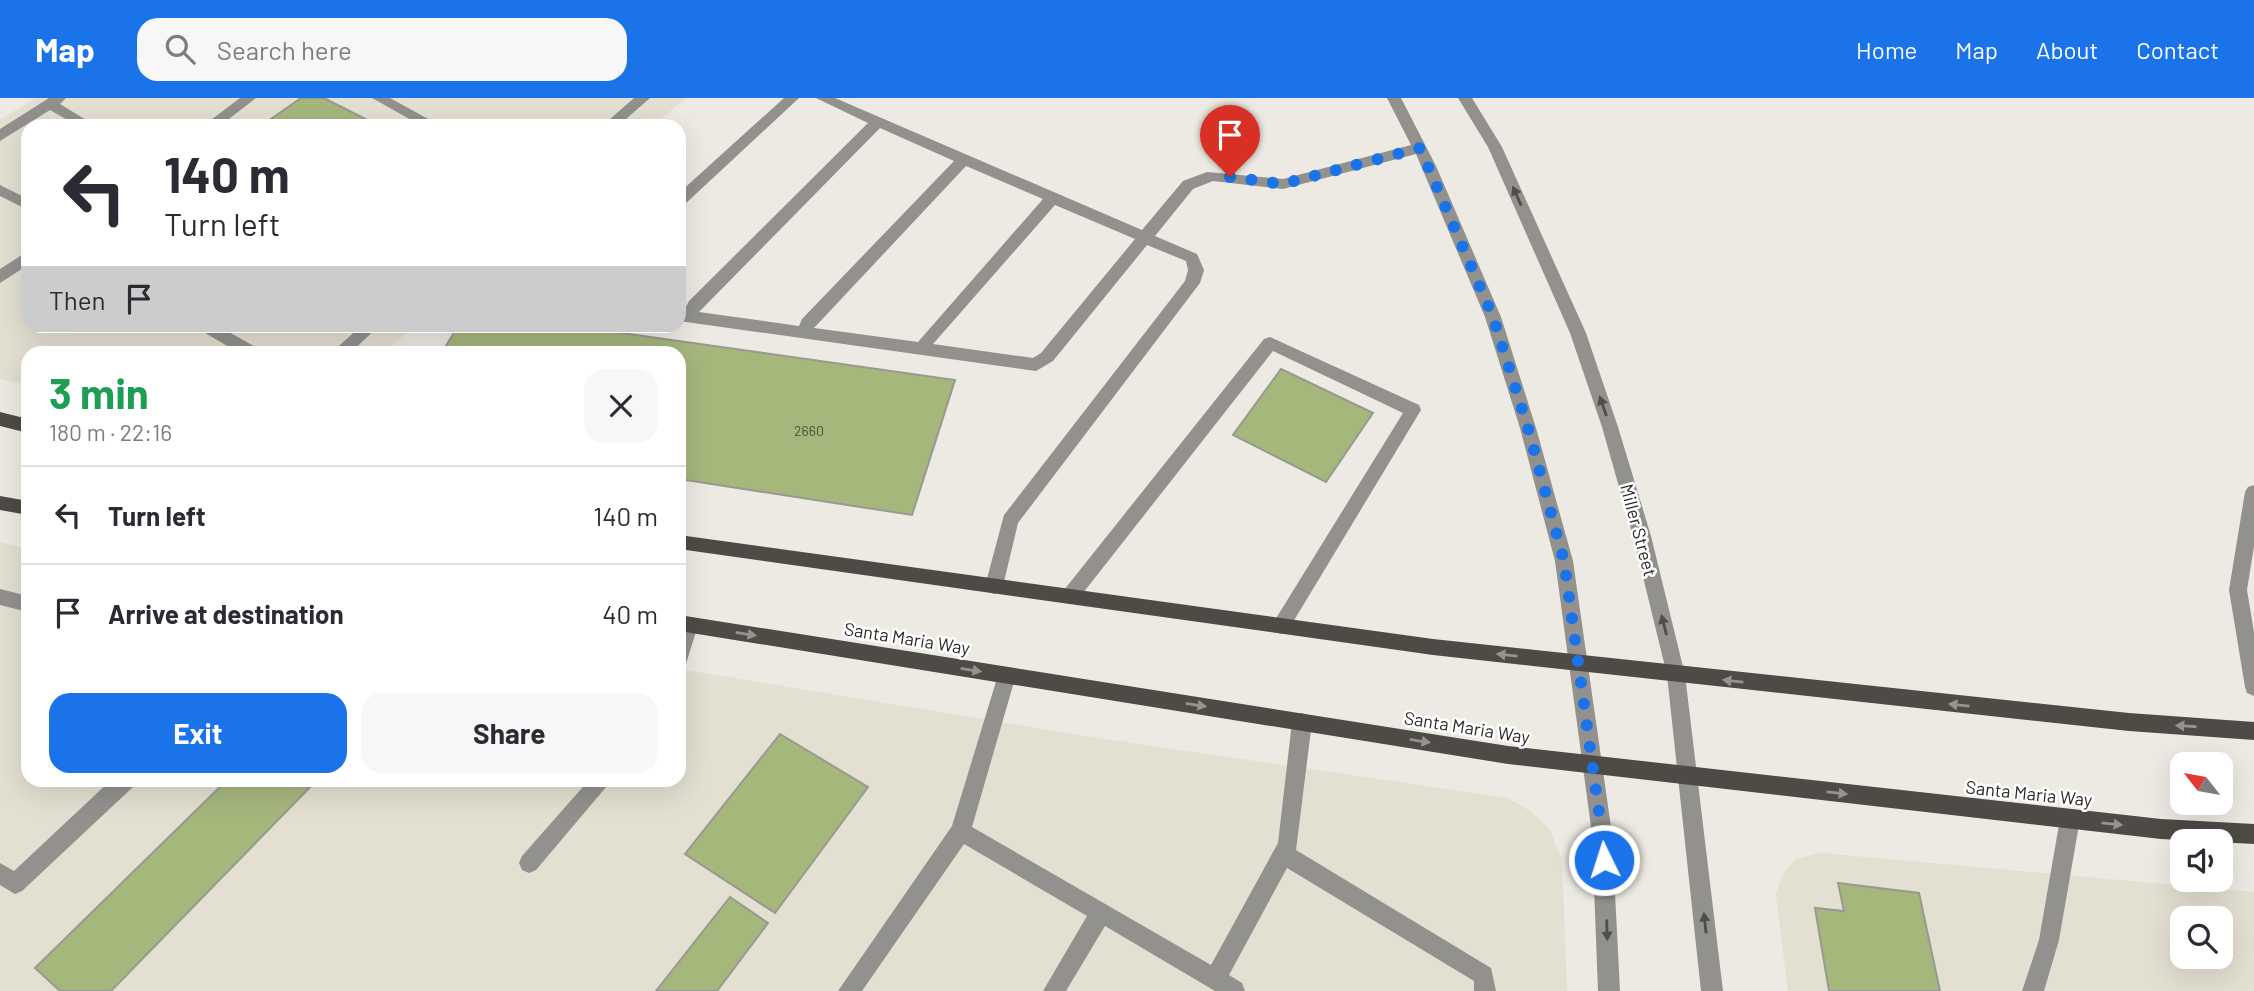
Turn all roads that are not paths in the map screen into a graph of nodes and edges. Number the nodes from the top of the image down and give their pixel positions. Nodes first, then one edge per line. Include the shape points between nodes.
1 (379, 98) edge
2 (643, 98) edge
3 (792, 98) edge
4 (823, 98) edge
5 (1394, 98) edge
6 (1465, 98) edge
7 (244, 99) edge
8 (55, 101) edge
9 (27, 119) edge
10 (79, 119) edge
11 (219, 119) edge
12 (420, 119) edge
13 (618, 119) edge
14 (878, 122) junction
15 (21, 123) edge
16 (0, 136) edge
17 (1420, 148) junction
18 (964, 159) junction
19 (0, 190) edge
20 (686, 195) edge
21 (1053, 198) junction
22 (21, 201) edge
23 (1145, 238) junction
24 (21, 262) edge
25 (0, 277) edge
26 (686, 314) edge
27 (686, 316) edge
28 (218, 333) edge
29 (363, 333) edge
30 (805, 333) junction
31 (241, 346) edge
32 (347, 346) edge
33 (921, 350) junction
34 (0, 419) edge
35 (21, 424) edge
36 (2254, 492) edge
37 (0, 503) edge
38 (21, 507) edge
39 (686, 543) edge
40 (994, 586) junction
41 (2246, 591) edge
42 (1070, 596) junction
43 (0, 597) edge
44 (21, 602) edge
45 (686, 624) edge
46 (1281, 626) junction
47 (1579, 663) junction
48 (1007, 675) junction
49 (1676, 675) junction
50 (2254, 687) edge
51 (1302, 722) junction
52 (2254, 731) edge
53 (1592, 765) junction
54 (1689, 776) junction
55 (119, 787) edge
56 (596, 787) edge
57 (2070, 819) junction
58 (961, 831) junction
59 (2254, 834) edge
60 (1283, 855) junction
61 (529, 863) dead end
62 (0, 873) edge
63 (1101, 913) junction
64 (1215, 979) junction
65 (849, 991) edge
66 (1054, 991) edge
67 (1234, 991) edge
68 (1485, 991) edge
69 (1609, 991) edge
70 (1712, 991) edge
71 (2033, 991) edge

1 - 12 street
2 - 13 street
3 - 20 street
4 - 14 street
5 - 17 street
49 -> 6 street, Miller Street via 1642,536 1578,332 1495,146
7 - 11 street
8 - 9 street
8 - 10 street
14 - 18 street
14 - 26 street
15 - 16 street
17 - 23 street via 1283,184 1212,176 1198,180 1188,185
17 - 47 street via 1493,317 1528,428 1564,561
18 - 21 street
18 - 30 street via 808,323
19 - 22 street
21 - 23 street
21 - 33 street
23 - 33 street via 1036,365
23 - 40 street via 1192,258 1196,270 1192,283 1010,520
24 - 25 street
27 - 30 street
28 - 31 street
29 - 32 street
30 - 33 street
34 - 35 main road
36 - 41 street
37 - 38 main road
39 - 40 main road
40 - 42 main road
41 - 50 street
42 - 46 main road
42 - 46 street via 1270,343 1413,410
43 - 44 street
45 -> 48 main road, Santa Maria Way
47 -> 46 main road
47 - 49 main road
47 - 53 street
48 -> 51 main road, Santa Maria Way
48 - 58 street
52 -> 49 main road
49 - 54 street, Miller Street
51 -> 53 main road, Santa Maria Way
51 - 60 street via 1288,845
53 - 54 main road, Santa Maria Way
53 -> 69 street via 1602,834
54 -> 57 main road, Santa Maria Way
70 -> 54 street, Miller Street
55 - 62 street via 15,884
56 - 61 street
57 -> 59 main road, Santa Maria Way
57 - 71 street via 2049,940
58 - 63 street
58 - 65 street
60 - 64 street
60 - 68 street via 1484,975
63 - 64 street
63 - 66 street
64 - 67 street

